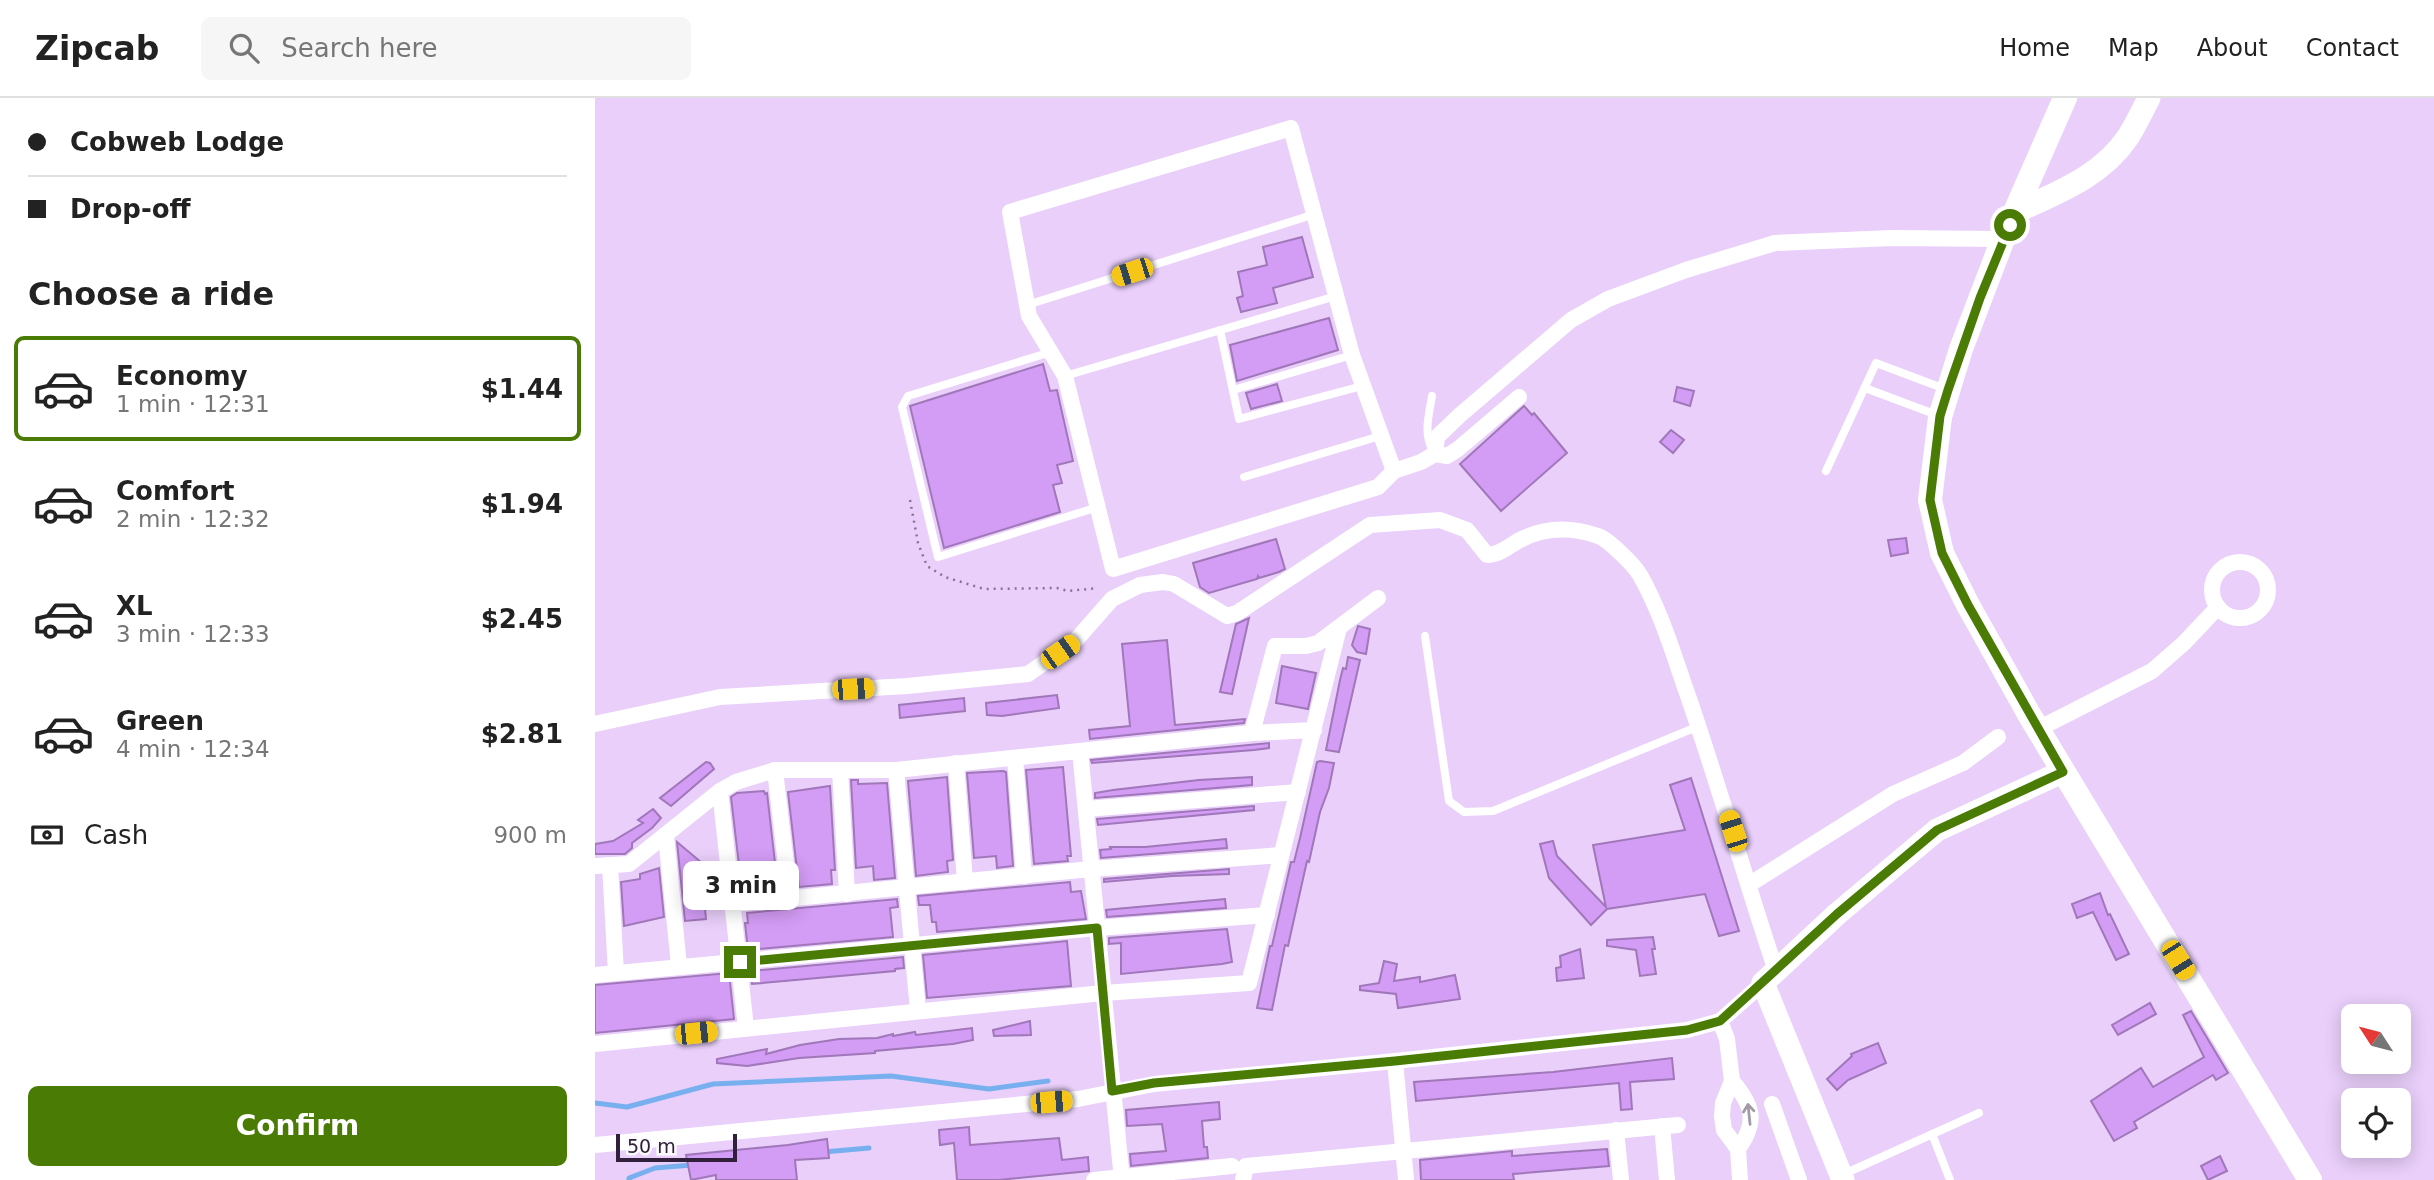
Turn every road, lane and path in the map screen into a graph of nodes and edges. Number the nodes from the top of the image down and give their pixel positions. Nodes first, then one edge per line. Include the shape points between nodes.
1 (2065, 98) edge
2 (2149, 98) edge
3 (2016, 212) junction
4 (1315, 214) junction
5 (2003, 239) junction
6 (1336, 296) junction
7 (1027, 305) junction
8 (1220, 330) junction
9 (1052, 352) junction
10 (1352, 355) junction
11 (1065, 376) junction
12 (1362, 386) junction
13 (1864, 388) junction
14 (1233, 390) junction
15 (1948, 390) junction
16 (1432, 396) dead end
17 (1519, 397) dead end
18 (1940, 416) junction
19 (1380, 436) junction
20 (1435, 454) junction
21 (1394, 471) junction
22 (1826, 471) dead end
23 (1244, 477) dead end
24 (908, 488) dead end
25 (1098, 507) junction
26 (1107, 587) dead end
27 (1378, 598) dead end
28 (2218, 607) dead end
29 (1339, 628) junction
30 (1425, 636) dead end
31 (595, 724) edge
32 (1699, 726) junction
33 (2038, 729) junction
34 (1314, 730) junction
35 (1252, 733) junction
36 (1998, 737) dead end
37 (1080, 751) junction
38 (1014, 758) junction
39 (956, 763) junction
40 (896, 769) junction
41 (775, 770) junction
42 (840, 770) junction
43 (2063, 772) junction
44 (720, 791) junction
45 (1298, 792) junction
46 (1086, 809) junction
47 (666, 836) junction
48 (1281, 855) junction
49 (602, 865) edge
50 (1091, 869) junction
51 (1024, 876) junction
52 (965, 882) junction
53 (1750, 884) junction
54 (906, 888) junction
55 (847, 894) junction
56 (790, 899) junction
57 (733, 904) junction
58 (1267, 915) junction
59 (1097, 928) junction
60 (912, 945) junction
61 (740, 962) junction
62 (679, 966) junction
63 (616, 972) junction
64 (595, 975) edge
65 (1770, 977) junction
66 (1103, 993) junction
67 (918, 1011) junction
68 (1720, 1021) junction
69 (746, 1028) junction
70 (595, 1044) edge
71 (1395, 1061) junction
72 (1732, 1081) junction
73 (1112, 1091) junction
74 (1772, 1104) dead end
75 (1979, 1113) dead end
76 (1616, 1130) junction
77 (1932, 1134) junction
78 (595, 1145) edge
79 (1738, 1149) junction
80 (1403, 1151) junction
81 (1232, 1166) dead end
82 (1842, 1178) edge
83 (1122, 1179) edge
84 (1094, 1180) edge
85 (1243, 1180) edge
86 (1406, 1180) edge
87 (1621, 1180) edge
88 (1667, 1180) edge
89 (1740, 1180) edge
90 (1799, 1180) edge
91 (1950, 1180) edge
92 (2310, 1180) edge

1 - 3 main road
2 - 3 street via 2128,137 2104,163 2081,182
3 - 5 main road
4 - 6 street
4 - 7 lane
4 - 7 street via 1291,128 1010,212
5 - 15 main road
5 - 20 street via 1775,243 1608,299 1571,320 1460,415 1437,437
6 - 8 lane
6 - 10 street
7 - 9 street
8 - 11 lane
8 - 14 lane
9 - 11 street
9 - 25 lane via 908,396 902,407 938,557
10 - 12 street
10 - 14 lane
11 - 25 street
12 - 14 lane via 1239,419
12 - 19 street
13 - 15 lane via 1876,363
13 - 18 lane
13 - 22 lane
15 - 18 main road
16 - 20 lane via 1426,430
17 - 20 street via 1458,450 1447,456
18 - 33 main road via 1930,500 1942,553
19 - 21 street
19 - 23 lane
20 - 21 street
21 - 25 street via 1378,487 1114,569
24 - 26 path via 927,566 945,577 984,589
27 - 29 street
28 - 33 street via 2153,671
29 - 34 street
29 - 35 street via 1318,643 1275,646
30 - 32 lane via 1450,802 1464,812 1493,811
31 - 32 street via 720,697 1028,674 1076,640 1112,599 1140,585 1174,584 1227,616 1370,525 1440,520 1467,530 1487,555 1553,529 1601,537 1639,571 1658,610
32 - 53 street
33 - 43 main road
34 - 35 street
34 - 45 street
35 - 37 street
36 - 53 street via 1963,763 1893,794
37 - 38 street
37 - 46 street
38 - 39 street
38 - 51 street
39 - 40 street
39 - 52 street
40 - 42 street
40 - 54 street
41 - 42 street
41 - 44 street
41 - 56 street
42 - 55 street
43 - 65 street via 1937,830
43 - 92 main road
44 - 47 street
44 - 57 street
45 - 46 street
45 - 48 street
46 - 50 street
47 - 49 street via 629,864
47 - 62 street
48 - 50 street
48 - 58 street
49 - 63 street
50 - 51 street
50 - 59 street
51 - 52 street
52 - 54 street
53 - 65 street
54 - 55 street
54 - 60 street
55 - 56 street
56 - 57 street
57 - 61 street
58 - 59 street
58 - 66 street via 1249,983
59 - 60 street
59 - 66 street
60 - 61 street
60 - 67 street
61 - 62 street
61 - 69 street
62 - 63 street
63 - 64 street
65 - 68 street
65 - 82 street
66 - 67 street
66 - 73 street
67 - 69 street
68 - 71 street via 1687,1030
68 - 72 street via 1727,1038
69 - 70 street
71 - 73 street via 1154,1083
71 - 80 street
72 - 79 street via 1721,1116 1724,1130
79 -> 72 street via 1749,1135 1751,1118 1744,1094
73 - 78 street via 1078,1100
73 - 83 street
74 - 90 street
75 - 77 lane
76 - 80 street
76 - 87 street
76 - 88 street via 1670,1125
77 - 82 lane
77 - 91 lane
79 - 89 street
80 - 85 street via 1246,1166
80 - 86 street
81 - 83 street
83 - 84 street

